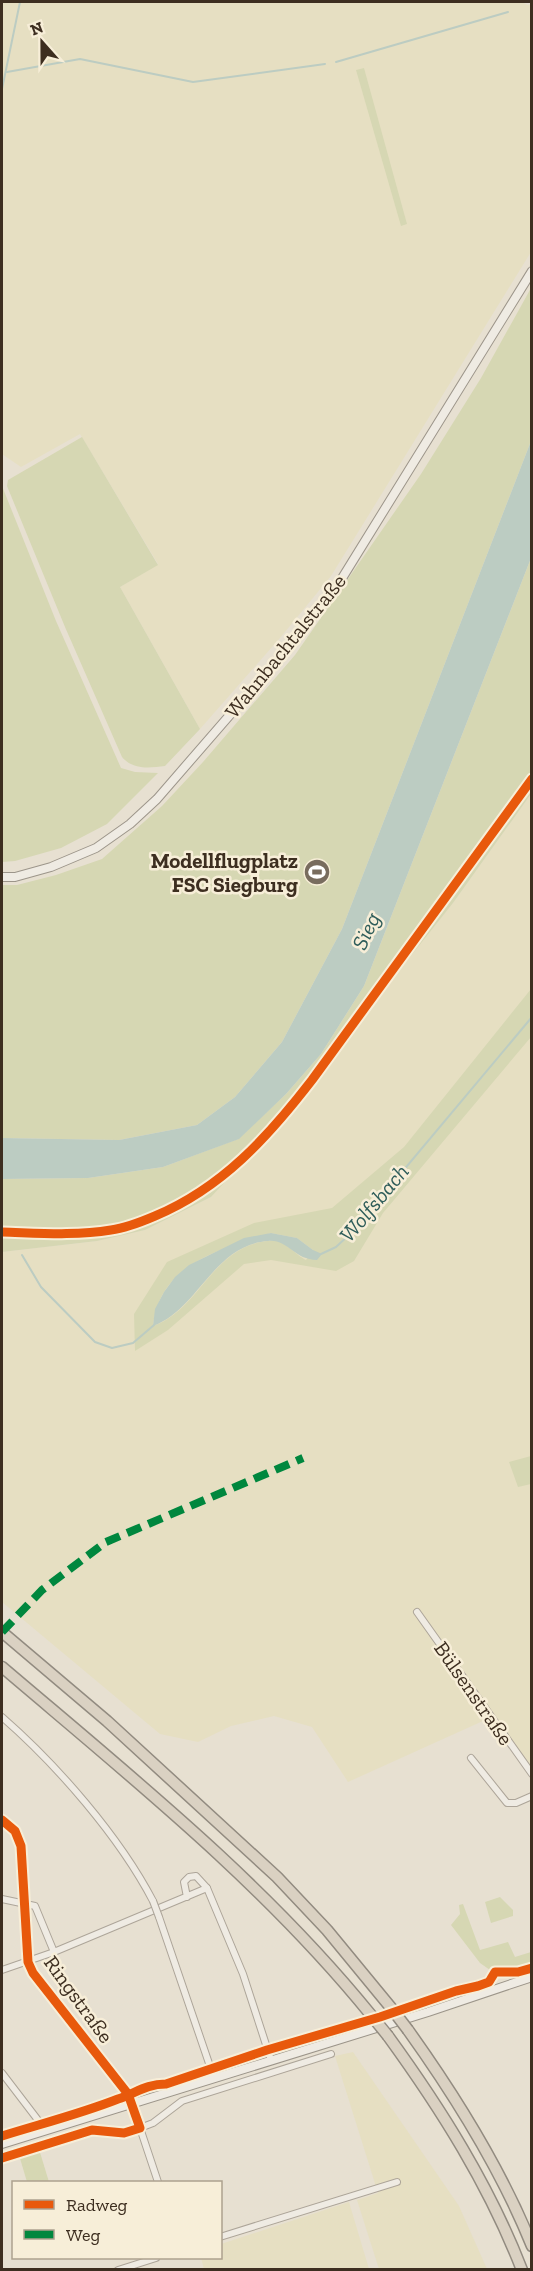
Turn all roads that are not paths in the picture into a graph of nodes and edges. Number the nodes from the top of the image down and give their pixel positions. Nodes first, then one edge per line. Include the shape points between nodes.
1 (531, 271) edge
2 (2, 878) edge
3 (417, 1612) dead end
4 (3, 1634) edge
5 (2, 1667) edge
6 (2, 1717) edge
7 (471, 1758) dead end
8 (531, 1774) edge
9 (531, 1796) edge
10 (2, 1820) edge
11 (207, 1888) junction
12 (187, 1897) junction
13 (2, 1899) edge
14 (25, 1904) junction
15 (54, 1952) junction
16 (28, 1962) junction
17 (2, 1970) edge
18 (531, 1977) edge
19 (331, 2054) dead end
20 (271, 2060) junction
21 (2, 2073) edge
22 (214, 2078) junction
23 (132, 2104) junction
24 (41, 2124) dead end
25 (140, 2128) junction
26 (2, 2144) edge
27 (2, 2158) edge
28 (158, 2181) edge
29 (397, 2182) dead end
30 (222, 2236) edge
31 (531, 2246) edge
32 (153, 2259) edge
33 (118, 2270) edge
34 (522, 2270) edge

1 - 2 main road, Wahnbachtalstraße via 336,588 157,799 96,848 51,867
3 - 8 street, Bülsenstraße
4 - 31 highway, bridge via 107,1721 277,1876 327,1930 408,2030 464,2114 497,2172
5 - 34 highway, bridge via 259,1893 371,2015 448,2124 482,2181
6 - 22 street, bridge via 52,1764 141,1878 159,1917
7 - 9 street, Bülsenstraße via 507,1803
10 - 14 street, Ringstraße via 15,1831 21,1846
11 - 12 street
11 - 12 street via 196,1876 189,1877 184,1882
11 - 20 street via 237,1957
12 - 15 street
13 - 14 street
14 - 15 street via 35,1906
14 - 16 street, Ringstraße
15 - 16 street
16 - 17 street
16 - 23 street, Ringstraße
18 - 20 main road
19 - 25 street via 182,2101
20 - 22 main road
21 - 24 street
22 - 23 main road
23 - 25 street, Ringstraße
23 - 26 main road
25 - 27 street via 124,2133 92,2130
25 - 28 street, Ringstraße
29 - 30 street
32 - 33 street

